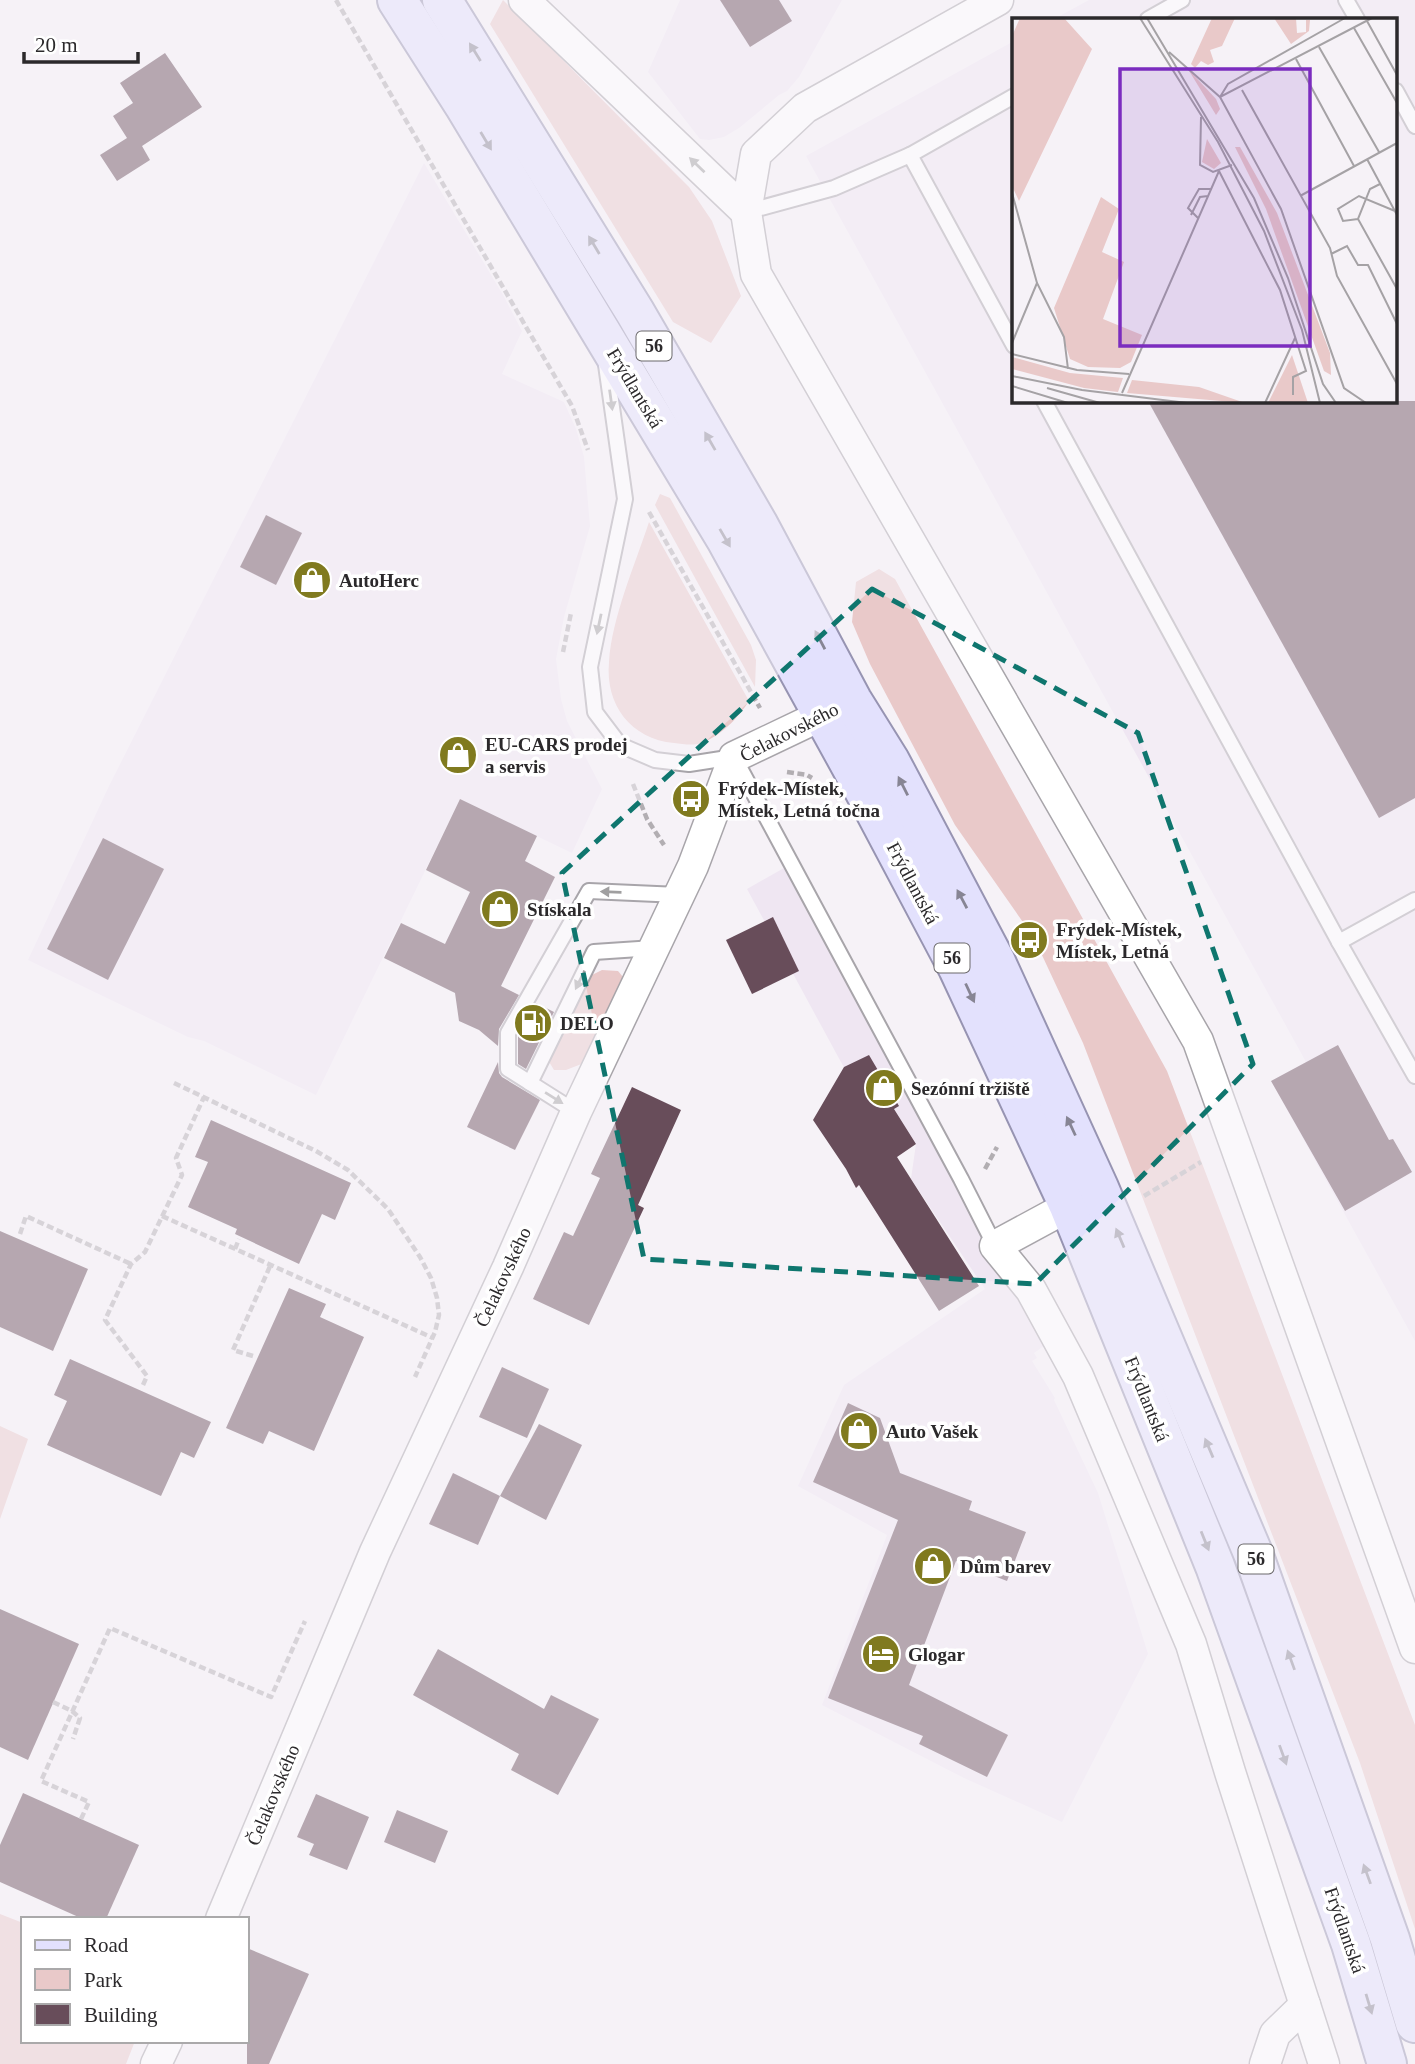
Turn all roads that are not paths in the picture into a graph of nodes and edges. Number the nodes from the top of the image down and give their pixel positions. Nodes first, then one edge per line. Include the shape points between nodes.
1 (397, 0) edge
2 (442, 0) edge
3 (524, 0) edge
4 (998, 0) edge
5 (1182, 0) edge
6 (1346, 0) edge
7 (1150, 18) edge
8 (1356, 18) edge
9 (1398, 95) edge
10 (1012, 97) edge
11 (1415, 126) edge
12 (910, 155) junction
13 (746, 212) junction
14 (601, 332) junction
15 (1012, 342) edge
16 (1045, 402) edge
17 (838, 708) junction
18 (734, 757) junction
19 (679, 895) junction
20 (1415, 900) edge
21 (1339, 942) junction
22 (655, 947) junction
23 (1415, 1076) edge
24 (530, 1083) junction
25 (576, 1112) junction
26 (1069, 1206) junction
27 (995, 1246) junction
28 (1415, 1648) edge
29 (222, 1917) edge
30 (1305, 2005) junction
31 (1415, 2023) edge
32 (166, 2043) edge
33 (156, 2064) edge
34 (1265, 2064) edge
35 (1324, 2064) edge
36 (1387, 2064) edge

1 -> 14 main road, Frýdlantská / 56
17 -> 2 main road, Frýdlantská / 56 via 758,524 635,312
13 -> 3 street
4 - 13 street via 805,108 756,154
5 - 7 lane
6 - 8 lane
9 - 11 lane
10 - 12 lane
12 - 13 lane via 834,188
12 - 15 lane
13 - 28 street via 756,274 1198,1041
14 -> 17 main road, Frýdlantská / 56 via 727,541
14 -> 18 lane via 625,499 590,667 594,712 620,745 655,760 689,764
16 - 21 lane
17 - 18 street, Čelakovského
17 -> 26 main road, Frýdlantská / 56
31 -> 17 main road, Frýdlantská / 56 via 1390,1939 1253,1553 1099,1188 995,960 890,761
18 - 19 street, Čelakovského
18 - 27 lane
19 - 22 street, Čelakovského
19 -> 24 lane via 589,891 508,1033 508,1069
20 - 21 lane
21 - 23 lane
22 -> 24 lane via 594,952
22 - 25 street, Čelakovského
24 -> 25 lane
25 - 29 street, Čelakovského via 375,1552
26 - 27 street
26 -> 36 main road, Frýdlantská / 56 via 1215,1566 1351,1944
27 - 30 street via 1031,1290 1078,1376 1191,1644
30 - 34 street via 1275,2034
30 - 35 street
32 - 33 street

